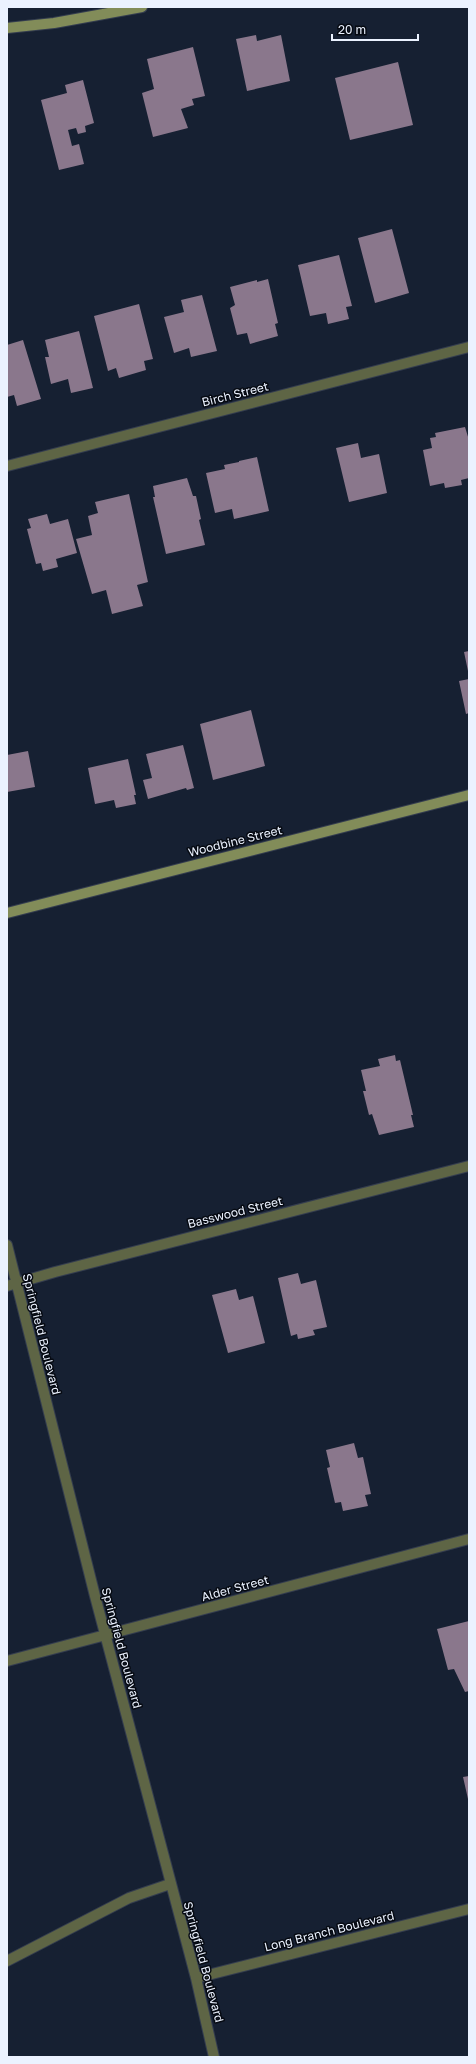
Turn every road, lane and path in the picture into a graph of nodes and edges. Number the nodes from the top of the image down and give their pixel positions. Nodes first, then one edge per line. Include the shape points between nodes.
1 (142, 7) edge
2 (7, 28) edge
3 (469, 347) edge
4 (7, 466) edge
5 (469, 795) edge
6 (7, 913) edge
7 (469, 1166) edge
8 (7, 1245) edge
9 (12, 1284) edge
10 (469, 1540) edge
11 (105, 1636) junction
12 (7, 1661) edge
13 (170, 1884) junction
14 (469, 1909) edge
15 (7, 1961) edge
16 (196, 1978) junction
17 (214, 2057) edge

1 - 2 street via 54,23
3 - 4 street, Birch Street
5 - 6 street, Woodbine Street
7 - 9 street, Basswood Street
8 - 9 street, Springfield Boulevard
9 - 11 street, Springfield Boulevard
10 - 11 street, Alder Street
11 - 12 street, Alder Street
11 - 13 street, Springfield Boulevard
13 - 15 street via 128,1898
13 - 16 street, Springfield Boulevard
14 - 16 street, Long Branch Boulevard
16 - 17 street, Springfield Boulevard

